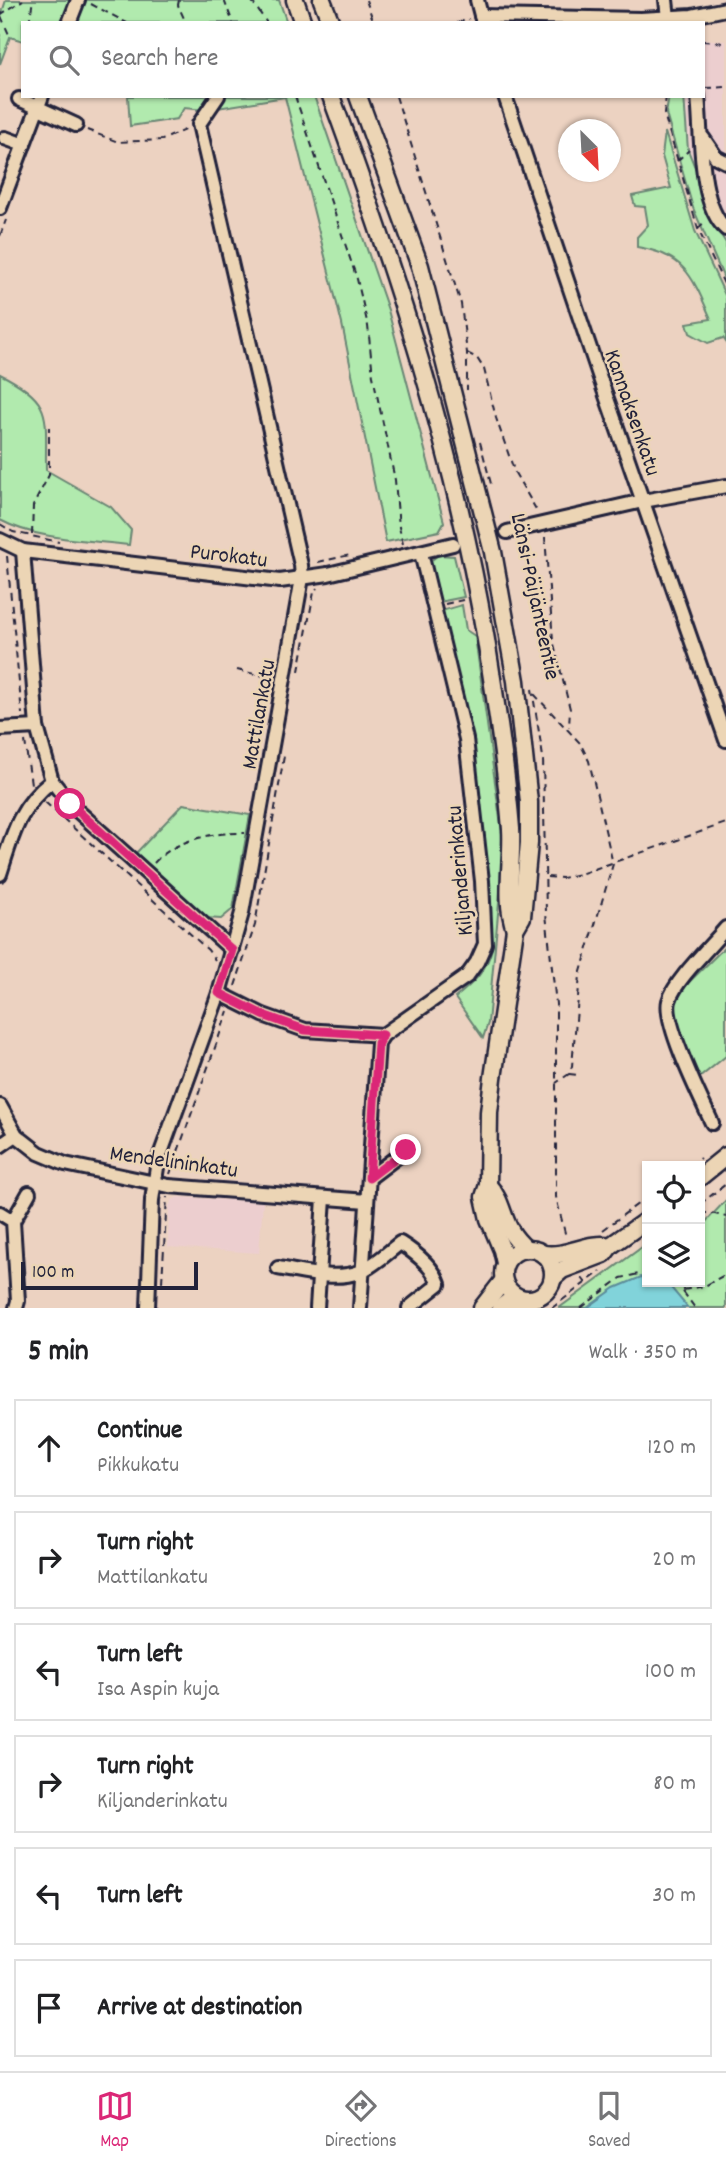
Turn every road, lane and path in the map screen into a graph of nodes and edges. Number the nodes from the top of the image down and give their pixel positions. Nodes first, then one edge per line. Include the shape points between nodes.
1 (23, 0) edge
2 (33, 0) edge
3 (179, 0) edge
4 (224, 0) edge
5 (251, 0) edge
6 (295, 0) edge
7 (322, 0) edge
8 (366, 0) edge
9 (477, 0) edge
10 (666, 0) edge
11 (83, 1) edge
12 (726, 9) edge
13 (0, 15) edge
14 (668, 18) junction
15 (482, 19) edge
16 (693, 19) edge
17 (29, 21) edge
18 (70, 21) edge
19 (123, 21) edge
20 (185, 21) edge
21 (232, 21) edge
22 (266, 21) edge
23 (302, 21) edge
24 (330, 21) edge
25 (373, 21) edge
26 (10, 37) dead end
27 (705, 41) edge
28 (726, 43) edge
29 (726, 87) edge
30 (705, 89) edge
31 (217, 98) edge
32 (296, 98) edge
33 (332, 98) edge
34 (360, 98) edge
35 (397, 98) edge
36 (506, 98) edge
37 (666, 98) edge
38 (698, 98) edge
39 (19, 99) dead end
40 (40, 101) edge
41 (200, 124) junction
42 (76, 125) joint
43 (702, 137) junction
44 (5, 138) dead end
45 (23, 145) junction
46 (726, 162) edge
47 (0, 208) edge
48 (726, 229) edge
49 (726, 288) edge
50 (467, 353) junction
51 (468, 400) dead end
52 (49, 427) dead end
53 (477, 433) dead end
54 (726, 486) edge
55 (493, 494) dead end
56 (643, 501) junction
57 (0, 524) edge
58 (541, 524) junction
59 (507, 532) tunnel mouth
60 (32, 536) junction
61 (413, 541) dead end
62 (4, 542) edge
63 (61, 542) dead end
64 (453, 544) tunnel mouth
65 (23, 551) junction
66 (362, 553) dead end
67 (421, 553) junction
68 (302, 572) junction
69 (466, 600) dead end
70 (434, 607) junction
71 (237, 670) dead end
72 (277, 678) dead end
73 (530, 684) dead end
74 (533, 693) junction
75 (23, 727) junction
76 (37, 727) junction
77 (0, 729) edge
78 (569, 730) junction
79 (726, 740) edge
80 (52, 780) junction
81 (36, 793) junction
82 (726, 823) edge
83 (719, 826) junction
84 (726, 830) edge
85 (250, 833) dead end
86 (613, 863) junction
87 (145, 873) junction
88 (0, 874) edge
89 (545, 877) junction
90 (517, 899) junction
91 (726, 928) edge
92 (232, 950) junction
93 (225, 971) junction
94 (219, 993) junction
95 (383, 1035) junction
96 (569, 1074) junction
97 (578, 1075) dead end
98 (556, 1083) junction
99 (0, 1107) edge
100 (712, 1123) dead end
101 (16, 1135) junction
102 (0, 1146) edge
103 (406, 1150) dead end
104 (726, 1156) edge
105 (705, 1173) edge
106 (369, 1178) junction
107 (154, 1182) junction
108 (726, 1184) edge
109 (488, 1185) junction
110 (29, 1193) dead end
111 (324, 1198) junction
112 (705, 1200) edge
113 (642, 1201) edge
114 (367, 1202) junction
115 (0, 1213) edge
116 (705, 1213) edge
117 (726, 1217) edge
118 (560, 1220) dead end
119 (13, 1221) junction
120 (642, 1223) edge
121 (595, 1236) dead end
122 (610, 1245) junction
123 (526, 1249) junction
124 (543, 1254) junction
125 (505, 1263) junction
126 (278, 1268) dead end
127 (362, 1271) junction
128 (642, 1273) edge
129 (319, 1274) junction
130 (726, 1274) edge
131 (554, 1277) junction
132 (503, 1281) junction
133 (586, 1283) dead end
134 (680, 1287) edge
135 (683, 1290) junction
136 (521, 1299) junction
137 (16, 1308) edge
138 (148, 1308) edge
139 (317, 1308) edge
140 (360, 1308) edge
141 (409, 1308) edge
142 (482, 1308) edge
143 (501, 1308) edge
144 (552, 1308) edge
145 (581, 1308) edge
146 (695, 1308) edge

1 - 13 path
2 - 17 path
3 - 20 path
4 - 21 path
5 - 22 path
6 - 23 main road
7 - 24 main road
8 - 25 path
9 - 15 street
10 - 14 street
11 - 18 street
11 - 19 path
12 - 16 street
13 - 26 path
14 - 15 street
14 - 16 street
27 - 28 path
29 - 30 path
31 - 41 street
32 - 61 path via 357,279 395,480 399,527 403,544
33 - 90 main road, Länsi-Päijänteentie via 404,305 463,516 499,717
34 - 90 main road, Länsi-Päijänteentie via 420,266 493,552 516,681 529,802 529,843
35 - 50 path via 461,304
36 - 56 street, Kannaksenkatu
37 - 49 path via 664,114 698,229
38 - 43 street
39 - 40 street
40 - 42 street
40 - 45 street
41 - 42 path via 162,140 118,142
41 - 68 street, Mattilankatu
43 - 46 street via 716,157
43 - 48 street via 712,212
44 - 45 street
45 - 47 street
50 - 51 path
50 - 58 path via 484,369 515,473
52 - 60 path via 49,475 33,506
53 - 55 path, Länsi-Päijänteentie
54 - 56 street
56 - 58 street
56 - 79 street, Kannaksenkatu
57 - 60 path
58 - 59 street
58 - 78 path via 547,542 553,640 570,709
60 - 63 path
62 - 65 street, Purokatu
62 - 75 path
64 - 67 street, Purokatu
65 - 68 street, Purokatu via 281,581
65 - 76 street
66 - 68 path
67 - 68 street, Purokatu
67 - 70 street, Kiljanderinkatu
68 - 92 street, Mattilankatu via 243,913
69 - 70 path
70 - 95 street, Kiljanderinkatu via 466,739 485,944 467,976
71 - 72 path
73 - 74 path, Länsi-Päijänteentie
74 - 78 path, Länsi-Päijänteentie
74 - 89 path via 543,757
75 - 76 street
75 - 77 street
75 - 81 path
76 - 80 street
78 - 86 path, Länsi-Päijänteentie via 589,761
80 - 81 street
80 - 87 street via 70,804
81 - 88 street via 24,808
81 - 93 path via 208,950 217,967
82 - 83 path
83 - 84 path
83 - 86 path
85 - 87 path via 222,832 192,840 160,856
86 - 89 path via 562,878
86 - 96 path, Länsi-Päijänteentie via 580,975
87 - 92 street
89 - 98 path via 556,1004
90 - 109 main road, Länsi-Päijänteentie via 522,917 515,929 489,1112
91 - 100 street via 675,987 668,1003 673,1030
92 - 93 street, Mattilankatu
93 - 94 street, Mattilankatu
94 - 95 street via 305,1030
94 - 107 street, Mattilankatu
95 - 106 street via 378,1043
96 - 97 path
96 - 98 path
98 - 118 path via 555,1172
99 - 101 street, Mendelininkatu
101 - 102 street
101 - 107 street, Mendelininkatu via 39,1153 65,1164
103 - 106 street
104 - 105 main road
106 - 114 street
107 - 111 street, Mendelininkatu
107 - 138 street, Mattilankatu
108 - 112 path
109 - 123 main road, Länsi-Päijänteentie via 496,1194 507,1228
109 - 125 main road, Länsi-Päijänteentie via 484,1197
110 - 119 street
111 - 114 street, Mendelininkatu
111 - 129 street
113 - 121 path
114 - 127 street
115 - 119 street
116 - 117 path
119 - 137 street
120 - 122 main road
122 - 124 main road via 555,1256
122 - 131 main road via 604,1254
123 - 124 main road
123 - 125 main road
124 - 131 main road
125 - 132 main road
126 - 129 street
127 - 129 street
127 - 140 street
127 - 141 street via 400,1244 416,1253 439,1284
128 - 145 path via 621,1278
129 - 139 street
130 - 135 path via 705,1286
131 - 136 main road via 546,1293
132 - 136 main road
132 - 142 main road
133 - 144 path
134 - 135 path
135 - 146 path
136 - 143 main road

